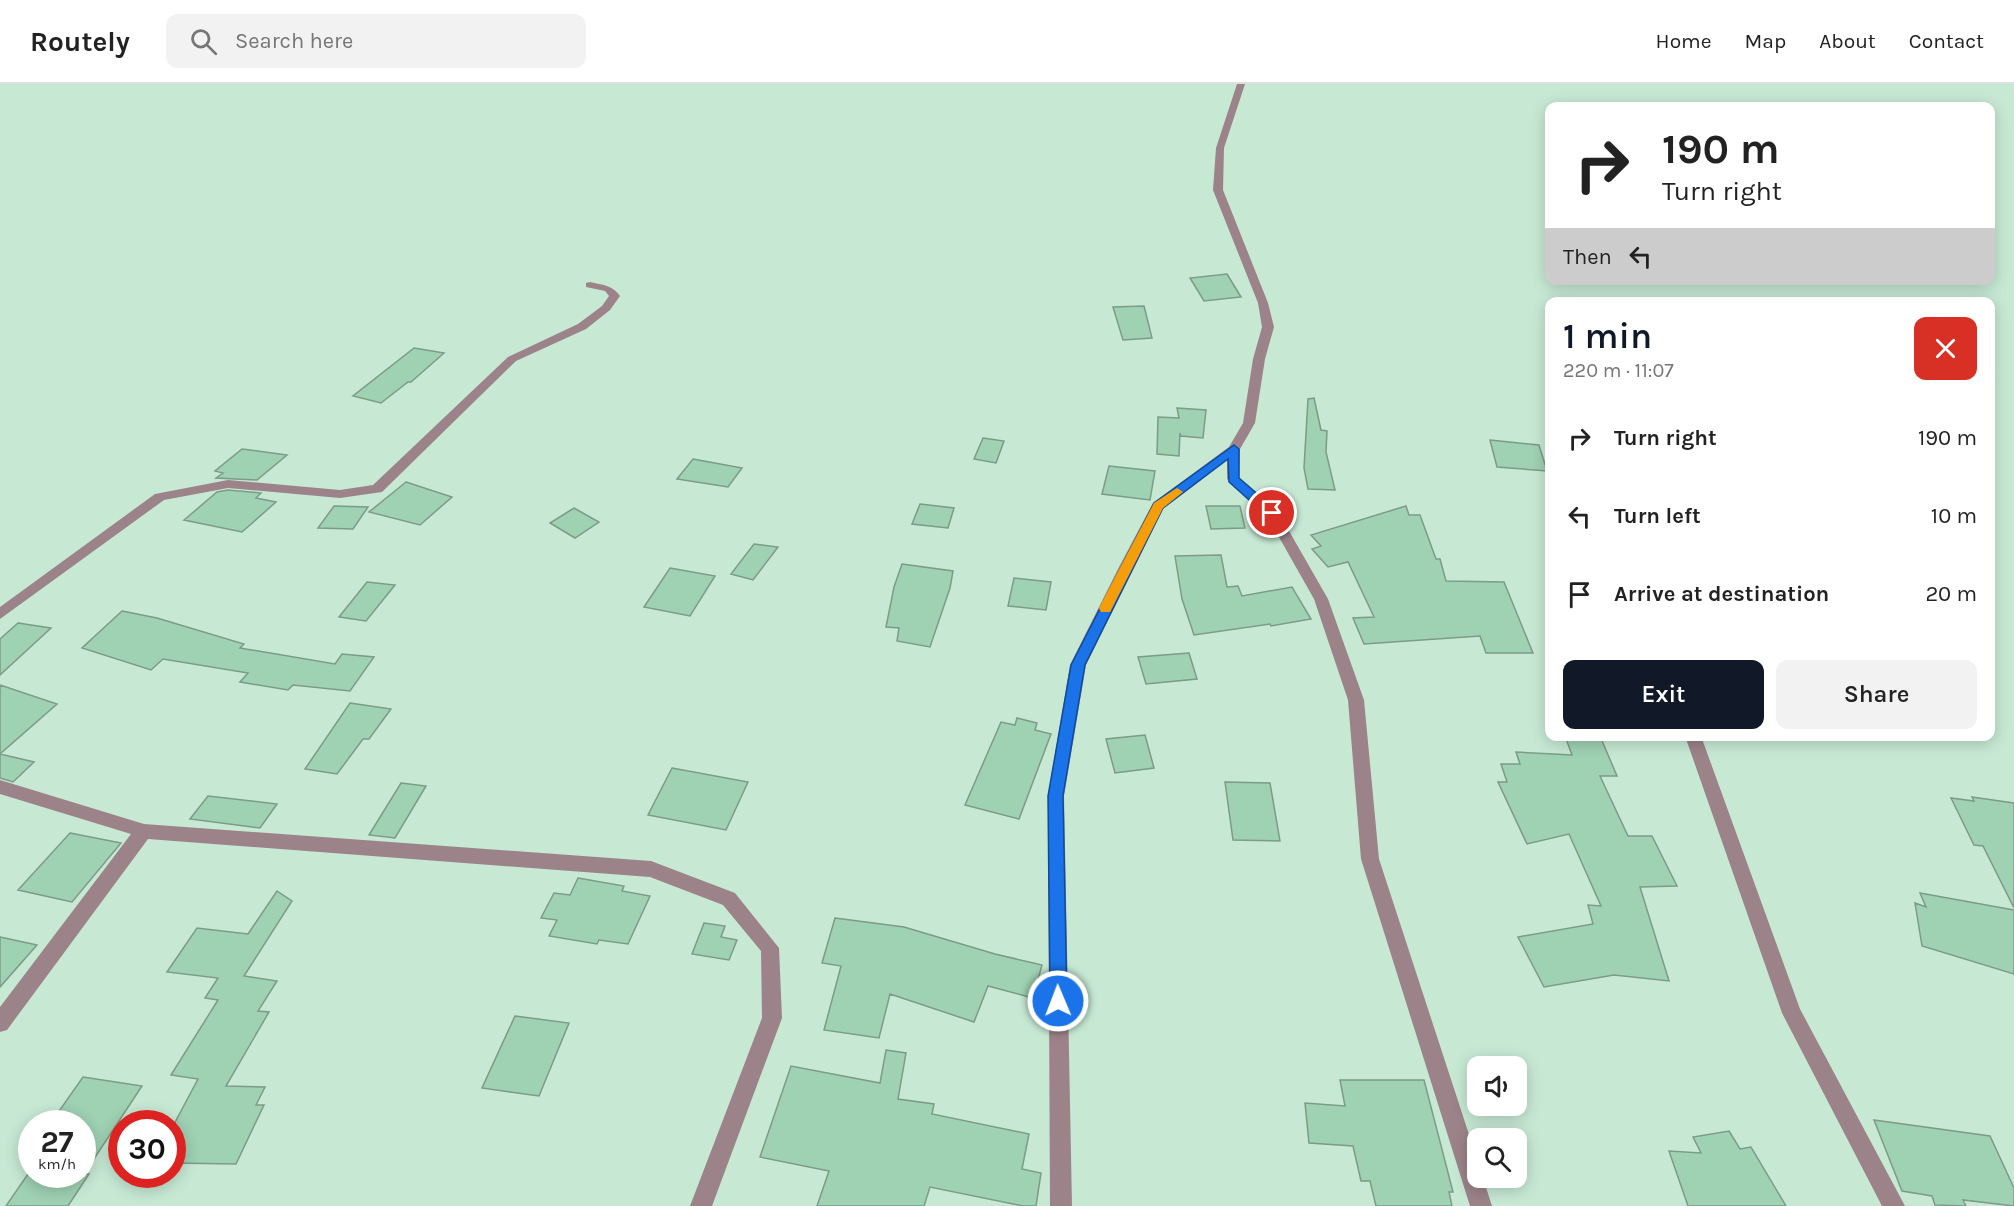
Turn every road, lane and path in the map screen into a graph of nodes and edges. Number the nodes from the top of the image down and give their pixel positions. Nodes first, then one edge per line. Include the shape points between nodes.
1 (1241, 84) edge
2 (590, 285) dead end
3 (1234, 449) junction
4 (0, 614) edge
5 (1695, 741) edge
6 (0, 787) edge
7 (144, 831) junction
8 (0, 1023) edge
9 (701, 1206) edge
10 (1061, 1206) edge
11 (1481, 1206) edge
12 (1894, 1206) edge

1 - 3 street via 1220,148 1218,190 1263,303 1268,327 1249,423
2 - 4 street via 609,289 615,296 609,307 577,329 512,359 377,489 340,494 228,484 160,497
3 - 10 street via 1158,506 1078,665 1056,796
3 - 11 street via 1233,479 1272,513 1321,599 1356,700 1370,859
5 - 12 street via 1792,1013
6 - 7 street
7 - 8 street
7 - 9 street via 651,869 729,899 770,948 772,1018

